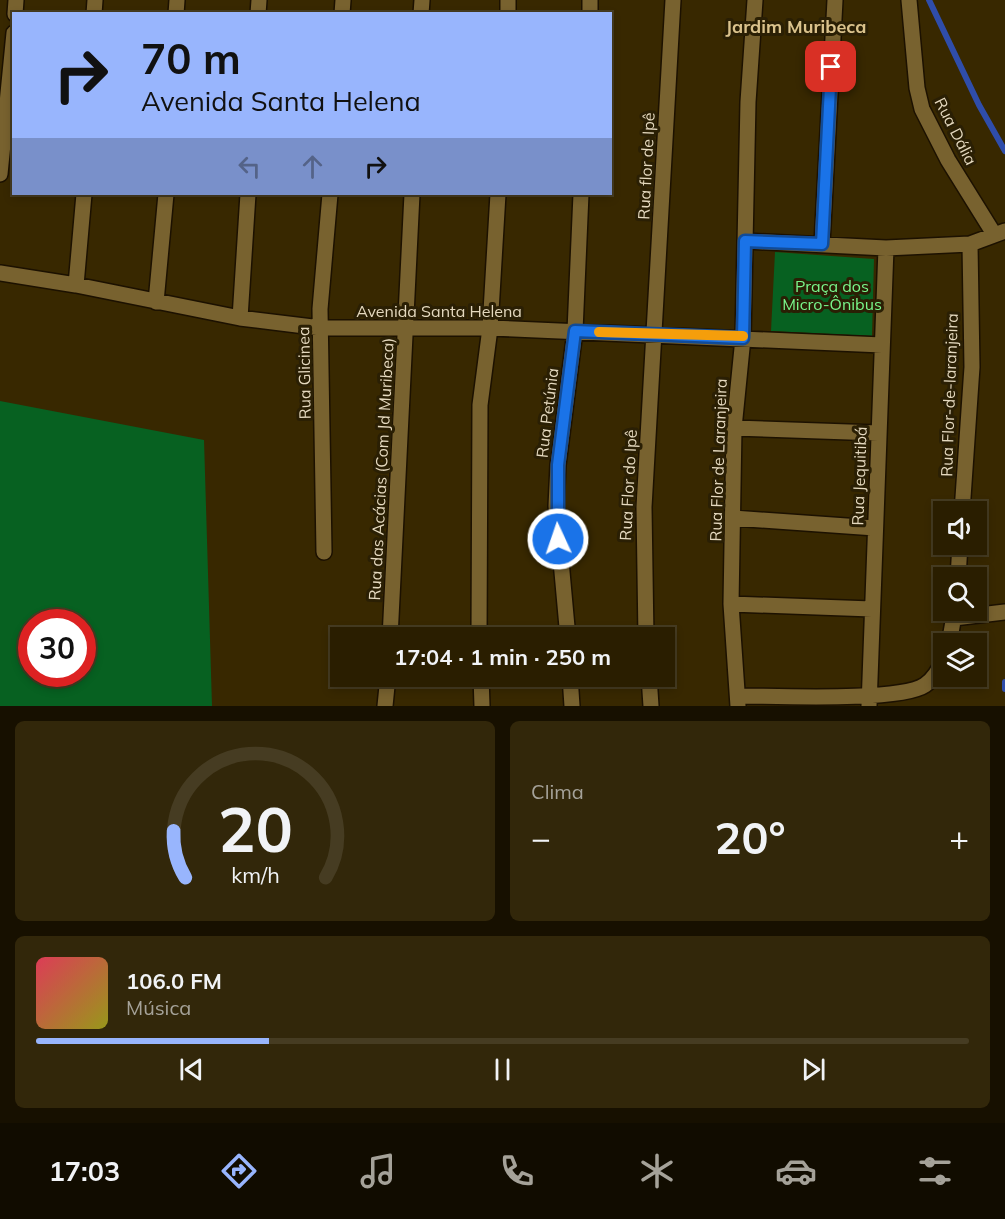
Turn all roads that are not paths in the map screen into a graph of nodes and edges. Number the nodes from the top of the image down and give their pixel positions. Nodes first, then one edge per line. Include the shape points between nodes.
1 (673, 0) edge
2 (755, 0) edge
3 (835, 0) edge
4 (909, 0) edge
5 (12, 53) edge
6 (0, 174) edge
7 (84, 195) edge
8 (166, 195) edge
9 (248, 195) edge
10 (330, 195) edge
11 (412, 195) edge
12 (498, 195) edge
13 (582, 195) edge
14 (1000, 233) edge
15 (745, 241) junction
16 (822, 244) junction
17 (970, 244) junction
18 (886, 248) junction
19 (0, 273) edge
20 (76, 285) junction
21 (156, 302) junction
22 (240, 318) junction
23 (321, 328) junction
24 (406, 328) junction
25 (490, 328) junction
26 (575, 331) junction
27 (655, 334) junction
28 (743, 338) junction
29 (882, 345) junction
30 (734, 428) junction
31 (878, 433) junction
32 (963, 501) edge
33 (733, 518) junction
34 (875, 528) junction
35 (324, 552) dead end
36 (731, 604) junction
37 (872, 609) junction
38 (1005, 612) edge
39 (987, 613) edge
40 (391, 627) edge
41 (479, 627) edge
42 (567, 627) edge
43 (646, 627) edge
44 (933, 675) edge
45 (387, 687) edge
46 (481, 687) edge
47 (571, 687) edge
48 (650, 687) edge
49 (738, 701) edge
50 (869, 701) edge
51 (386, 706) edge
52 (482, 706) edge
53 (572, 706) edge
54 (651, 706) edge

1 - 27 street, Rua flor de Ipê
2 - 15 street, Rua Flor de Laranjeira
3 - 16 street
4 - 14 street, Rua Dália via 916,88 922,109 948,160
5 - 6 street
7 - 20 street
8 - 21 street
9 - 22 street
10 - 23 street, Rua Glicinea
11 - 24 street, Rua das Acácias (Com Jd Muribeca)
12 - 25 street
13 - 26 street, Rua Petúnia
14 - 17 street
15 - 16 street
15 - 28 street, Rua Flor de Laranjeira
16 - 18 street
17 - 18 street
17 - 32 street, Rua Flor-de-laranjeira via 972,367
18 - 29 street, Rua Jequitibá
19 - 20 street, Avenida Santa Helena
20 - 21 street, Avenida Santa Helena
21 - 22 street, Avenida Santa Helena
22 - 23 street, Avenida Santa Helena
23 - 24 street, Avenida Santa Helena
23 - 35 street, Rua Glicinea
24 - 25 street, Avenida Santa Helena
24 - 40 street, Rua das Acácias (Com Jd Muribeca)
25 - 26 street, Avenida Santa Helena
25 - 41 street via 480,405
26 - 27 street, Avenida Santa Helena
26 - 42 street, Rua Petúnia via 556,506
27 - 28 street, Avenida Santa Helena
27 - 43 street, Rua Flor do Ipê via 644,507
28 - 29 street, Avenida Santa Helena
28 - 30 street, Rua Flor de Laranjeira
29 - 31 street, Rua Jequitibá
30 - 31 street
30 - 33 street, Rua Flor de Laranjeira
31 - 34 street, Rua Jequitibá
33 - 34 street
33 - 36 street, Rua Flor de Laranjeira
34 - 37 street, Rua Jequitibá
36 - 37 street
36 - 49 street, Rua Flor de Laranjeira
37 - 50 street, Rua Jequitibá
38 - 39 street
44 - 50 street via 925,685 908,692
45 - 51 street
46 - 52 street
47 - 53 street
48 - 54 street
49 - 50 street

